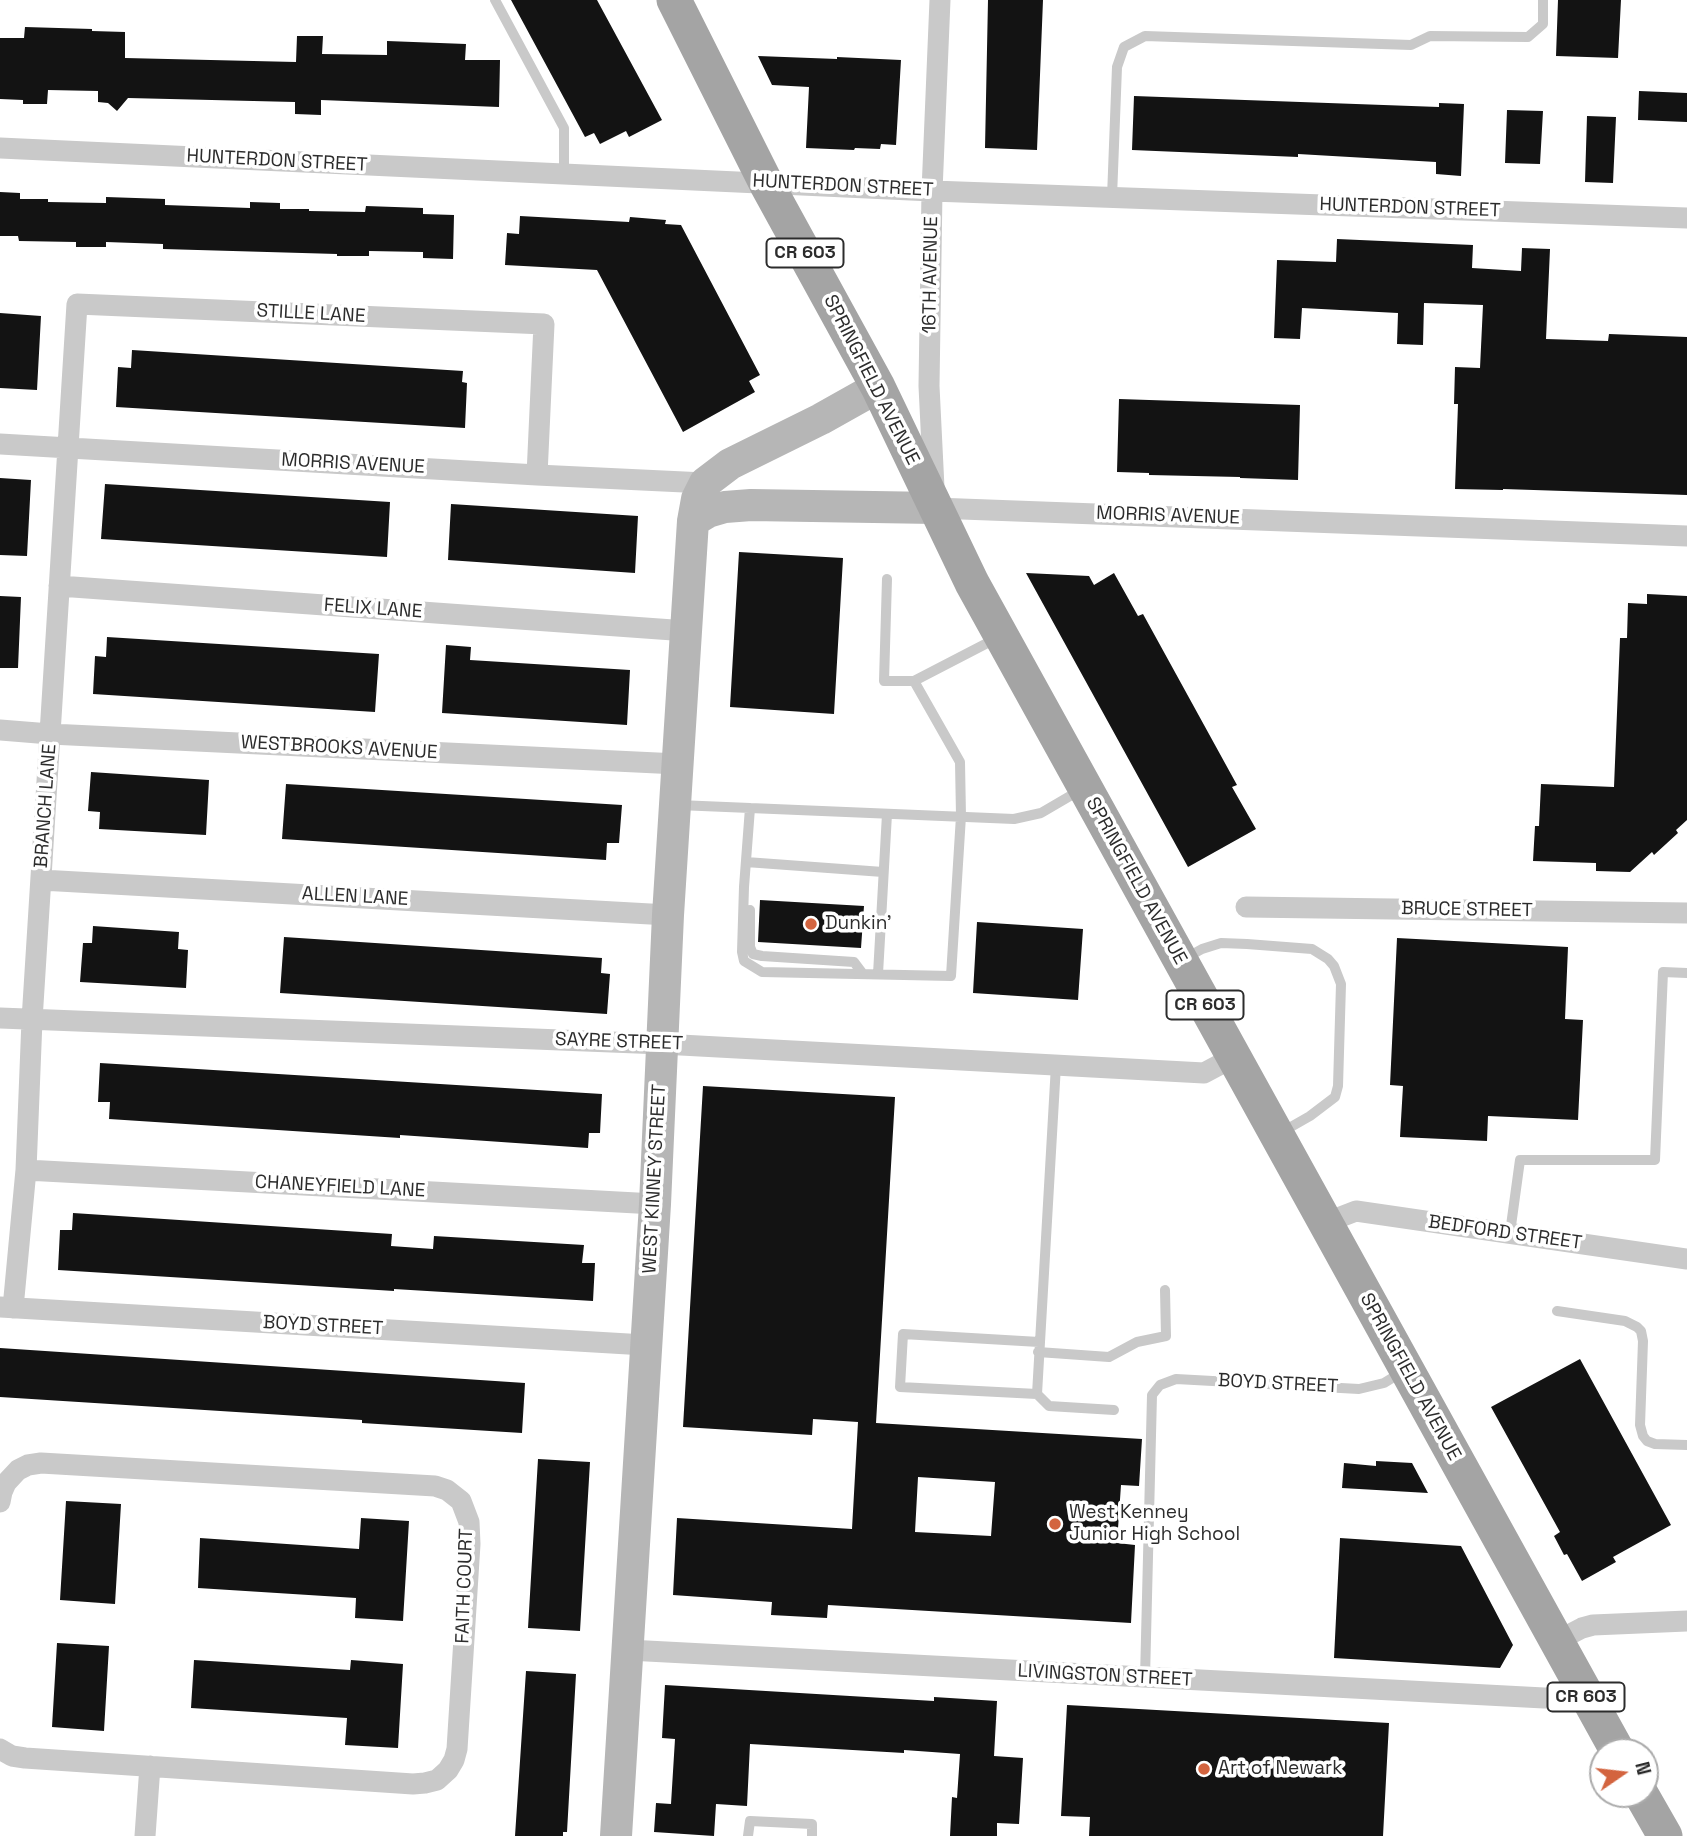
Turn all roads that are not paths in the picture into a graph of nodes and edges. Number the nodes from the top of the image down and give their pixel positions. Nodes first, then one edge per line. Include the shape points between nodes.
1 (495, 0) edge
2 (674, 0) edge
3 (940, 0) edge
4 (1544, 0) edge
5 (0, 148) edge
6 (564, 173) junction
7 (766, 183) junction
8 (932, 191) junction
9 (1112, 197) junction
10 (1687, 218) edge
11 (77, 304) joint
12 (878, 387) junction
13 (0, 444) edge
14 (68, 448) junction
15 (537, 475) junction
16 (705, 483) junction
17 (935, 508) junction
18 (693, 521) junction
19 (1687, 536) edge
20 (887, 579) dead end
21 (60, 586) junction
22 (687, 631) junction
23 (1000, 636) junction
24 (914, 681) junction
25 (0, 730) edge
26 (50, 734) junction
27 (678, 764) junction
28 (1084, 788) junction
29 (675, 805) junction
30 (750, 808) junction
31 (887, 814) junction
32 (961, 816) junction
33 (746, 862) junction
34 (883, 872) junction
35 (41, 880) junction
36 (1246, 907) dead end
37 (1687, 913) edge
38 (668, 915) junction
39 (1181, 961) junction
40 (1687, 973) edge
41 (878, 974) junction
42 (0, 1018) edge
43 (32, 1020) junction
44 (662, 1044) junction
45 (1234, 1057) junction
46 (1056, 1065) junction
47 (1276, 1135) junction
48 (26, 1170) junction
49 (654, 1204) junction
50 (1325, 1223) junction
51 (1510, 1233) junction
52 (1687, 1259) edge
53 (1165, 1290) dead end
54 (6, 1308) edge
55 (1557, 1311) dead end
56 (645, 1345) junction
57 (1039, 1347) junction
58 (1406, 1370) junction
59 (1037, 1394) junction
60 (1114, 1410) dead end
61 (1687, 1445) edge
62 (0, 1502) edge
63 (1687, 1621) edge
64 (1557, 1641) junction
65 (628, 1650) junction
66 (1145, 1678) junction
67 (1579, 1684) junction
68 (1610, 1738) edge
69 (0, 1749) edge
70 (150, 1766) junction
71 (1649, 1808) edge
72 (145, 1836) edge
73 (616, 1836) edge
74 (748, 1836) edge
75 (812, 1836) edge
76 (1665, 1836) edge

1 - 6 lane via 564,128
2 - 7 main road, SPRINGFIELD AVENUE / CR 603
3 - 8 street, 16TH AVENUE
4 - 9 lane via 1543,24 1528,37 1430,36 1411,45 1144,36 1124,47 1117,67
5 - 6 street, HUNTERDON STREET
6 - 7 street, HUNTERDON STREET
7 - 8 street, HUNTERDON STREET
7 - 12 main road, SPRINGFIELD AVENUE / CR 603
8 - 9 street, HUNTERDON STREET
8 - 17 street, 16TH AVENUE via 929,386
9 - 10 street, HUNTERDON STREET
11 - 14 street, BRANCH LANE
11 - 15 street, STILLE LANE via 544,324
12 - 16 street via 730,464
12 - 17 main road, SPRINGFIELD AVENUE / CR 603
13 - 14 street, MORRIS AVENUE
14 - 15 street, MORRIS AVENUE
14 - 21 street, BRANCH LANE
15 - 16 street, MORRIS AVENUE
16 - 18 street
17 - 18 street, MORRIS AVENUE via 751,505 708,512
17 - 19 street, MORRIS AVENUE
17 - 23 main road, SPRINGFIELD AVENUE / CR 603
18 - 22 street, WEST KINNEY STREET
20 - 24 lane via 884,681
21 - 22 street, FELIX LANE
21 - 26 street, BRANCH LANE
22 - 27 street, WEST KINNEY STREET
23 - 24 lane
23 - 28 main road, SPRINGFIELD AVENUE / CR 603
24 - 32 lane via 960,762
25 - 26 street, WESTBROOKS AVENUE
26 - 27 street, WESTBROOKS AVENUE
26 - 35 street, BRANCH LANE
27 - 29 street, WEST KINNEY STREET
28 - 32 lane via 1041,813 1014,819
28 - 39 main road, SPRINGFIELD AVENUE / CR 603
29 - 30 lane
29 - 38 street, WEST KINNEY STREET
30 - 31 lane
30 - 33 lane
31 - 32 lane
31 - 34 lane
32 - 41 lane via 951,976
33 - 34 lane
33 - 41 lane via 744,961 762,972
34 - 41 lane
35 - 38 street, ALLEN LANE
35 - 43 street, BRANCH LANE
36 - 37 street, BRUCE STREET
38 - 44 street, WEST KINNEY STREET
39 - 45 main road, SPRINGFIELD AVENUE / CR 603
39 - 47 lane via 1221,943 1311,949 1334,966 1341,984 1335,1097
40 - 51 lane via 1663,972 1655,1160 1520,1160
42 - 43 street, SAYRE STREET
43 - 44 street, SAYRE STREET
43 - 48 street, BRANCH LANE
44 - 46 street, SAYRE STREET
44 - 49 street, WEST KINNEY STREET
45 - 46 street, SAYRE STREET via 1204,1073
45 - 47 main road, SPRINGFIELD AVENUE / CR 603
46 - 57 lane
47 - 50 main road, SPRINGFIELD AVENUE / CR 603
48 - 49 street, CHANEYFIELD LANE
48 - 54 street, BRANCH LANE
49 - 56 street, WEST KINNEY STREET
50 - 51 street, BEDFORD STREET via 1356,1211
50 - 58 main road, SPRINGFIELD AVENUE / CR 603
51 - 52 street, BEDFORD STREET
53 - 57 lane via 1166,1336 1137,1342 1109,1357
54 - 56 street, BOYD STREET
55 - 61 lane via 1625,1321 1641,1331 1643,1436 1655,1444
56 - 65 street, WEST KINNEY STREET
57 - 59 lane
57 - 59 lane via 903,1334 900,1387
58 - 64 main road, SPRINGFIELD AVENUE / CR 603
58 - 66 lane, BOYD STREET via 1384,1383 1359,1389 1176,1379 1160,1385 1152,1395
59 - 60 lane via 1049,1406
62 - 70 street, FAITH COURT via 6,1483 18,1470 41,1463 435,1486 461,1502 469,1522 470,1544 457,1749 442,1776 413,1784
63 - 64 street via 1593,1625
64 - 67 main road, SPRINGFIELD AVENUE / CR 603
65 - 66 street, LIVINGSTON STREET
65 - 73 street, WEST KINNEY STREET
66 - 67 street, LIVINGSTON STREET via 1544,1698
67 - 68 main road, SPRINGFIELD AVENUE / CR 603
69 - 70 street, FAITH COURT via 24,1758
70 - 72 street
71 - 76 main road
74 - 75 lane via 750,1821 812,1824

